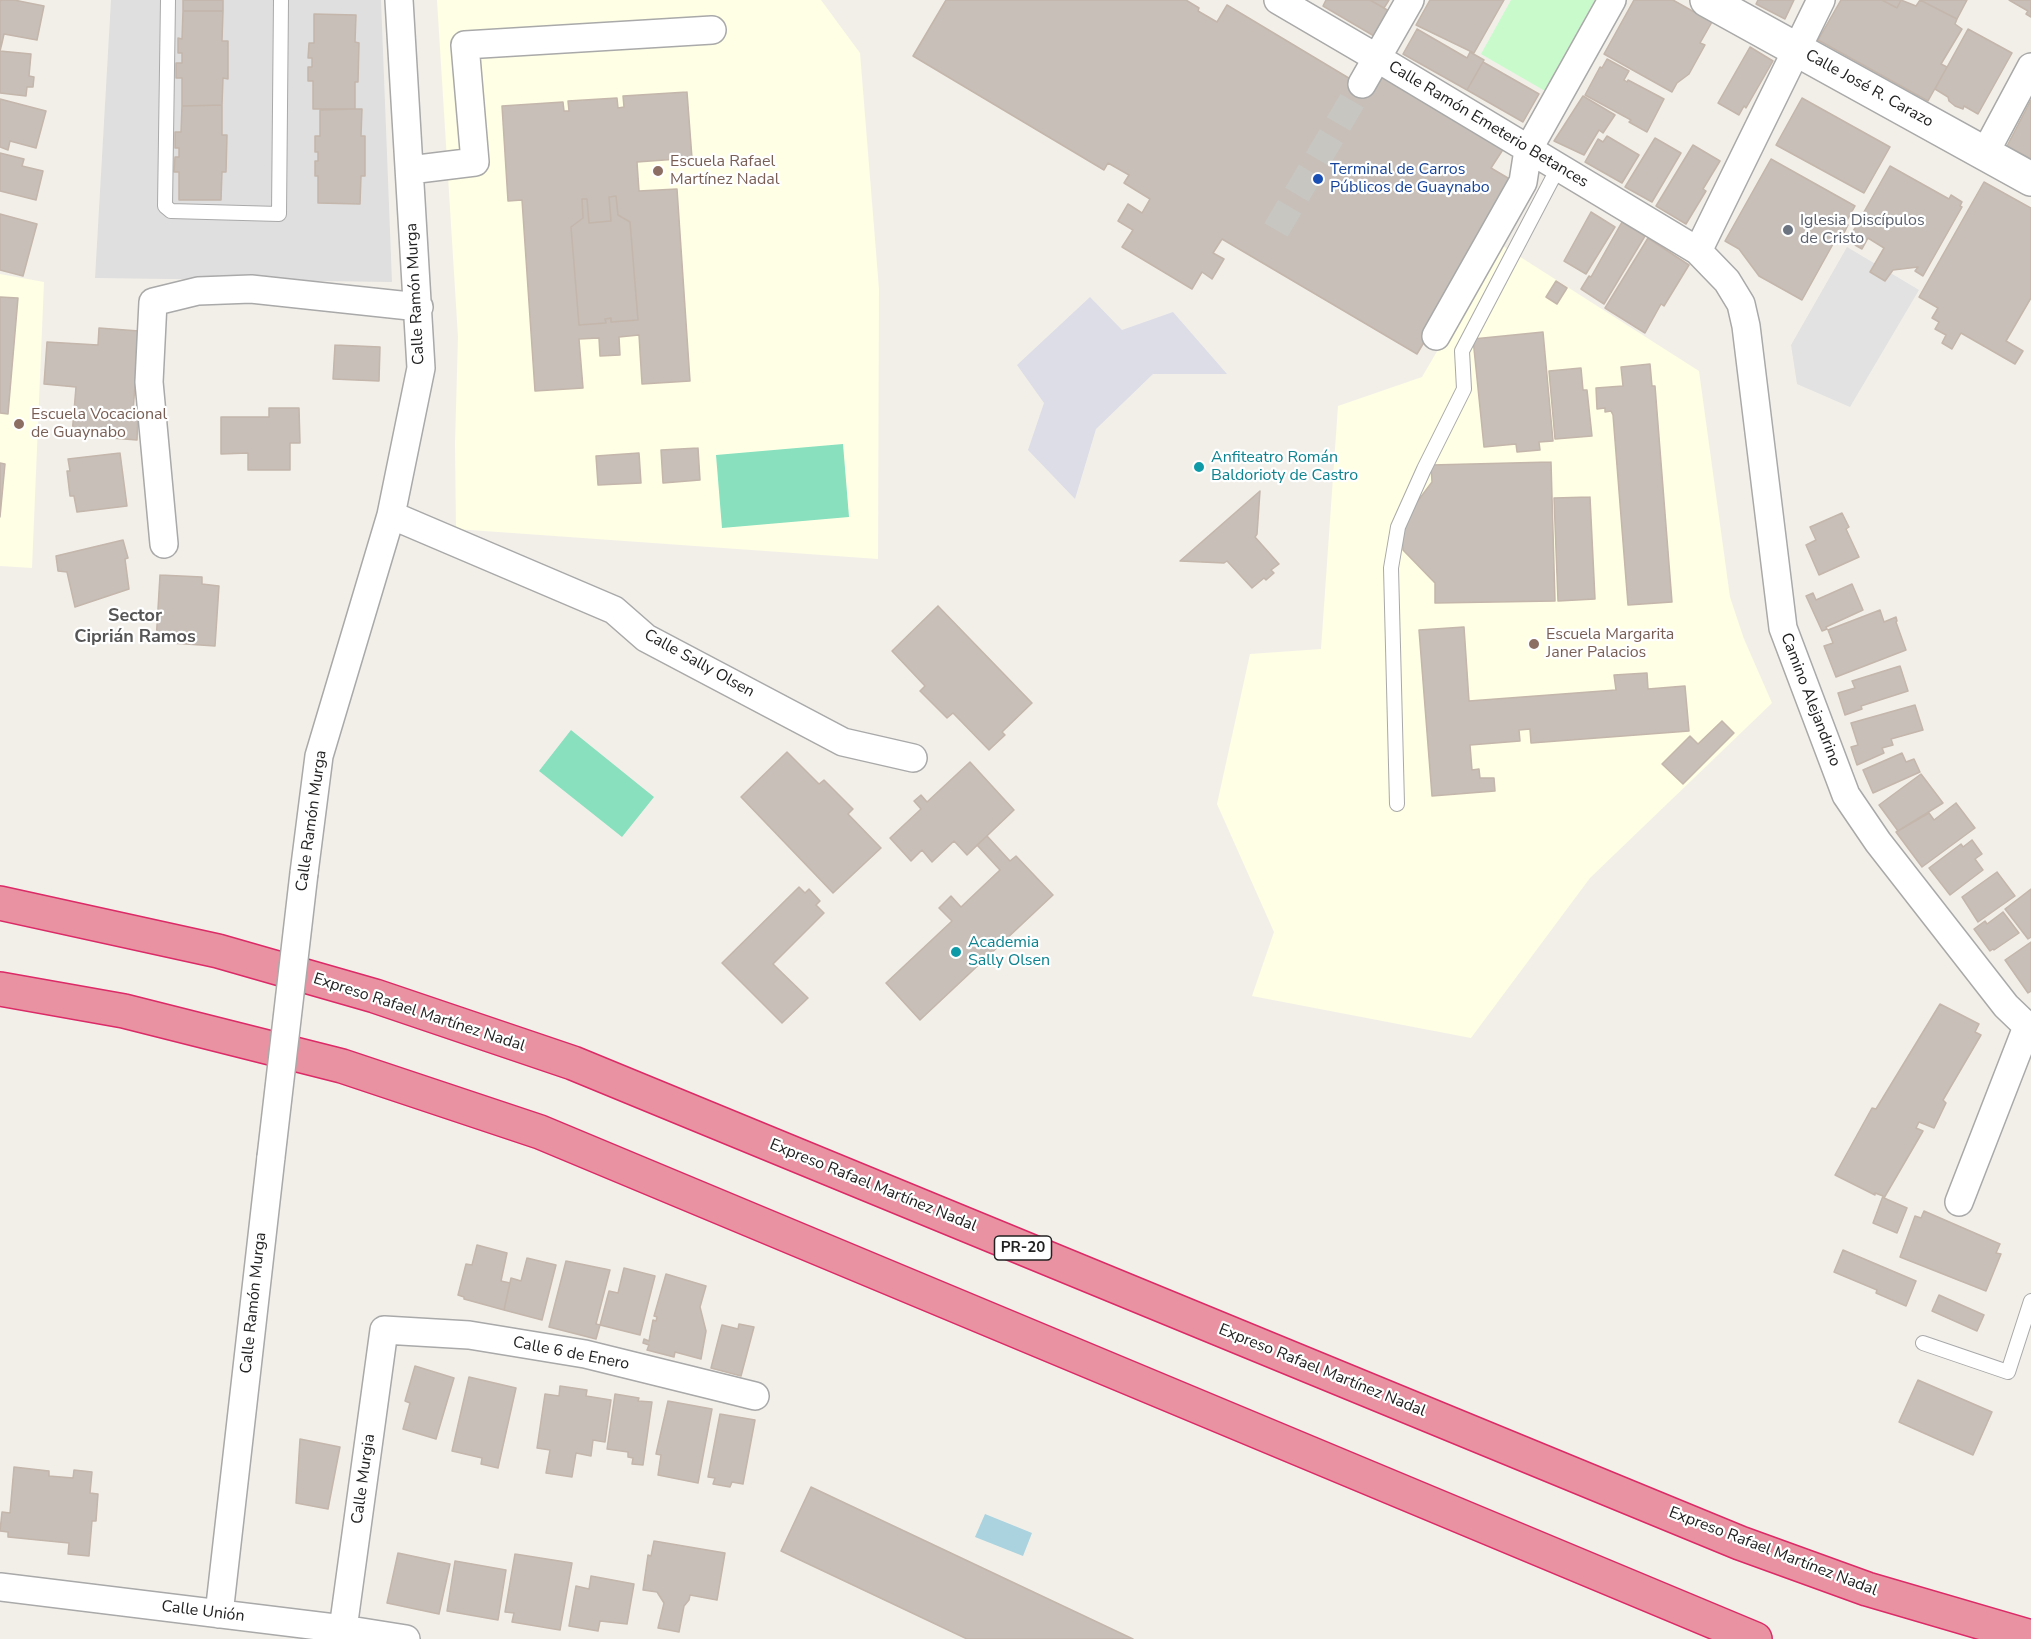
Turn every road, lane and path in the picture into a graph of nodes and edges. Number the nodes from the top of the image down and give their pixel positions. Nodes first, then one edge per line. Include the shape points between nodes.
1 (168, 0) edge
2 (281, 0) edge
3 (399, 0) edge
4 (1278, 0) edge
5 (1410, 0) edge
6 (1612, 0) edge
7 (1707, 0) edge
8 (1821, 0) edge
9 (712, 30) dead end
10 (1797, 50) junction
11 (1377, 58) junction
12 (2031, 67) edge
13 (1362, 84) tunnel mouth
14 (1528, 150) junction
15 (1985, 153) junction
16 (1558, 168) junction
17 (410, 170) junction
18 (2031, 179) edge
19 (1698, 251) junction
20 (419, 306) junction
21 (1436, 336) dead end
22 (391, 515) junction
23 (164, 544) dead end
24 (913, 758) dead end
25 (1397, 804) dead end
26 (0, 903) edge
27 (0, 989) edge
28 (0, 1008) edge
29 (124, 1011) junction
30 (2029, 1029) edge
31 (1959, 1202) dead end
32 (2031, 1301) edge
33 (384, 1330) joint
34 (1923, 1343) dead end
35 (755, 1396) dead end
36 (0, 1587) edge
37 (219, 1614) junction
38 (343, 1629) junction
39 (2031, 1637) edge
40 (406, 1639) edge
41 (1755, 1639) edge

1 - 2 lane via 165,206 171,211 279,214
3 - 17 street, Calle Ramón Murga
4 - 11 street, Calle Ramón Emeterio Betances
5 - 11 street
6 - 14 street
7 - 10 street, Calle José R. Carazo
8 - 10 street
9 - 17 street via 465,45 475,162
10 - 15 street, Calle José R. Carazo
10 - 19 street
11 - 13 street
11 - 14 street, Calle Ramón Emeterio Betances
12 - 15 street
14 - 16 street, Calle Ramón Emeterio Betances
14 - 21 street via 1523,182
15 - 18 street, Calle José R. Carazo
16 - 19 street, Calle Ramón Emeterio Betances
16 - 25 lane via 1462,351 1464,389 1398,527 1391,568
17 - 20 street, Calle Ramón Murga
19 - 30 street, Camino Alejandrino via 1727,281 1741,304 1783,628 1846,795 2006,1006
20 - 22 street, Calle Ramón Murga via 421,368
20 - 23 street via 251,289 198,291 153,302 149,382
22 - 24 street, Calle Sally Olsen via 614,610 646,638 843,742
22 - 37 street, Calle Ramón Murga, bridge via 319,756
26 - 39 highway, Expreso Rafael Martínez Nadal / PR-20 via 229,954 375,996 573,1063 1740,1543 1867,1589
27 - 29 highway
28 - 29 highway
29 - 41 highway via 342,1066 540,1132
30 - 31 street
32 - 34 lane via 2008,1371
33 - 35 street, Calle 6 de Enero via 469,1335 585,1354
33 - 38 street, Calle Murgia
36 - 37 street, Calle Unión
37 - 38 street, Calle Unión
38 - 40 street, Calle Unión

